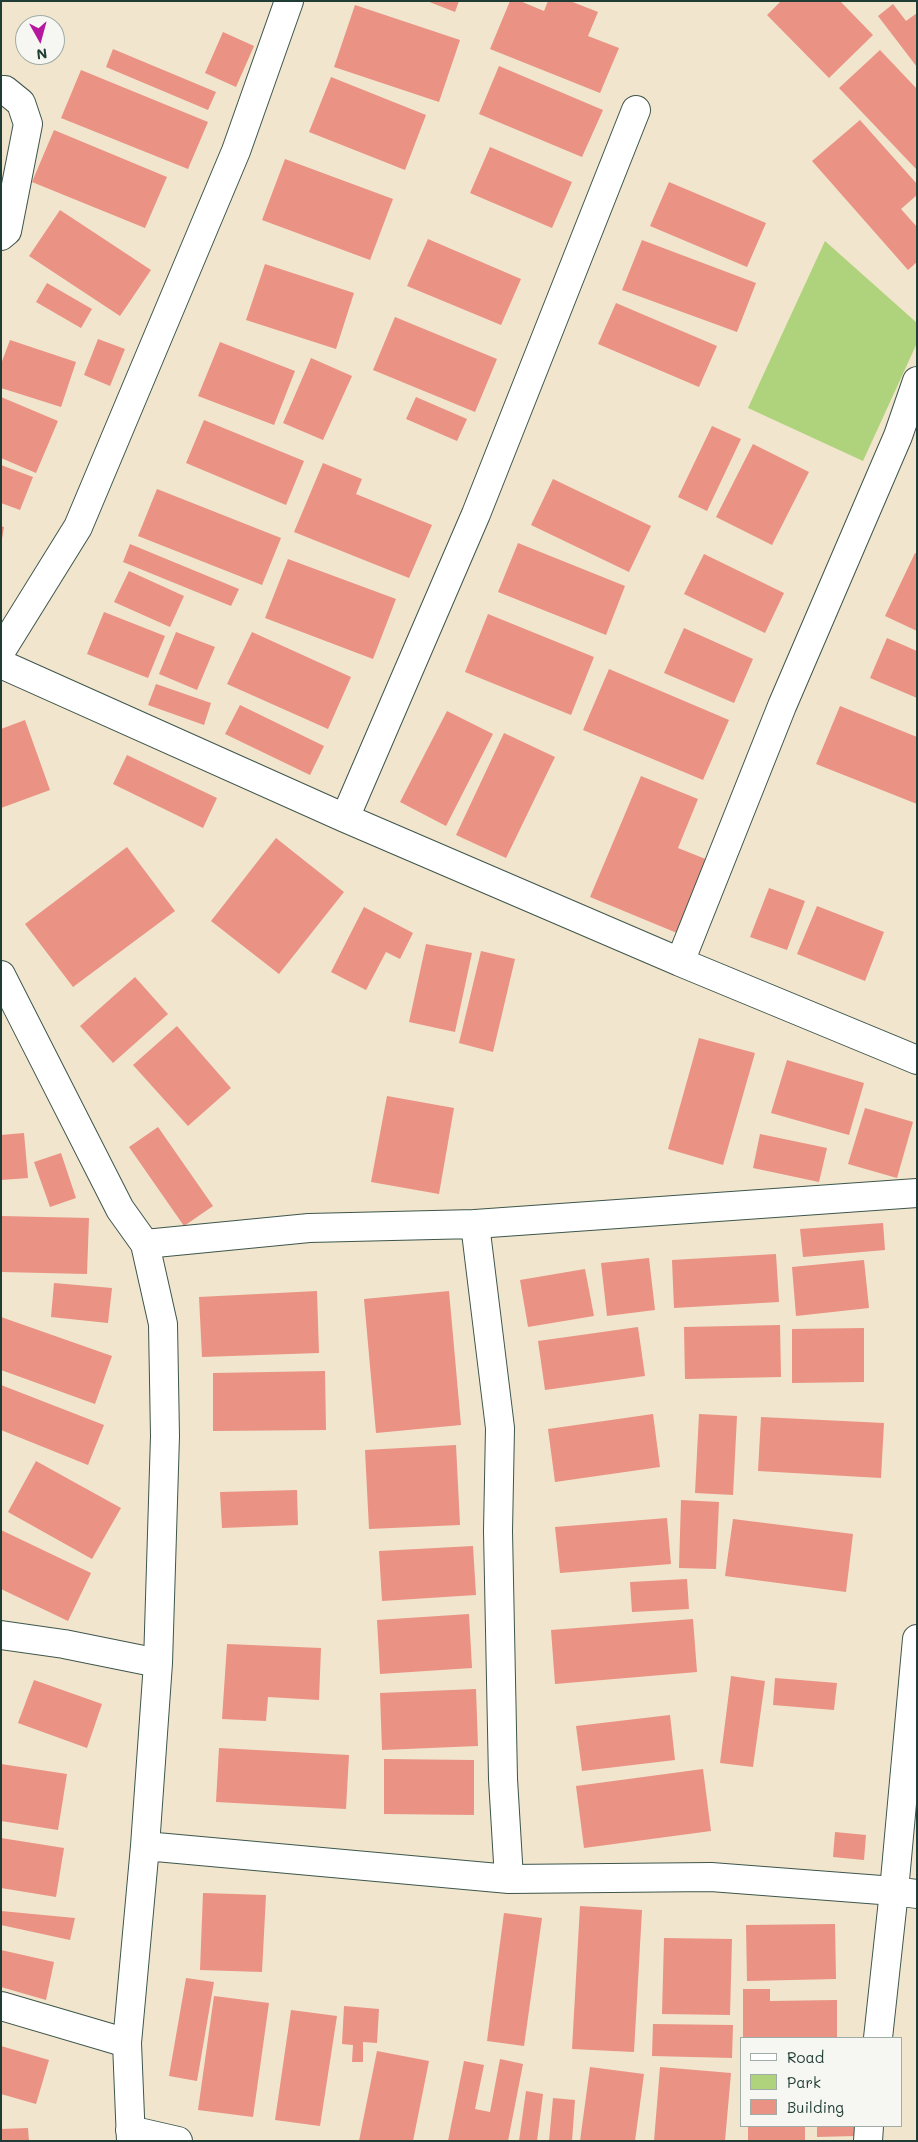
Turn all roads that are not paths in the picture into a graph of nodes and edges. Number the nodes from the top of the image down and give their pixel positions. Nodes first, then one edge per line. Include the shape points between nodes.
1 (289, 1) edge
2 (1, 90) edge
3 (636, 110) dead end
4 (1, 236) edge
5 (917, 382) edge
6 (1, 651) edge
7 (1, 664) edge
8 (345, 818) junction
9 (680, 962) junction
10 (1, 975) edge
11 (917, 1060) edge
12 (917, 1193) edge
13 (475, 1224) junction
14 (145, 1244) junction
15 (1, 1636) edge
16 (917, 1639) edge
17 (158, 1663) junction
18 (145, 1846) junction
19 (509, 1879) junction
20 (906, 1892) edge
21 (1, 2006) edge
22 (878, 2037) edge
23 (127, 2043) junction
24 (869, 2127) edge
25 (131, 2135) edge
26 (178, 2141) edge
27 (868, 2141) edge

1 - 6 street via 236,151 78,527
2 - 4 street via 21,103 28,124 7,231
3 - 8 street via 476,514
5 - 9 street via 898,436 782,706
7 - 8 street
8 - 9 street
9 - 11 street
10 - 14 street via 120,1209
12 - 13 street
13 - 14 street via 309,1228
13 - 19 street via 500,1428 498,1531 503,1779
14 - 17 street via 163,1324 166,1436
15 - 17 street via 64,1644
16 - 20 street
17 - 18 street
18 - 19 street
18 - 23 street
19 - 20 street via 711,1877
20 - 22 street
21 - 23 street
23 - 25 street
24 - 27 street
25 - 26 street

